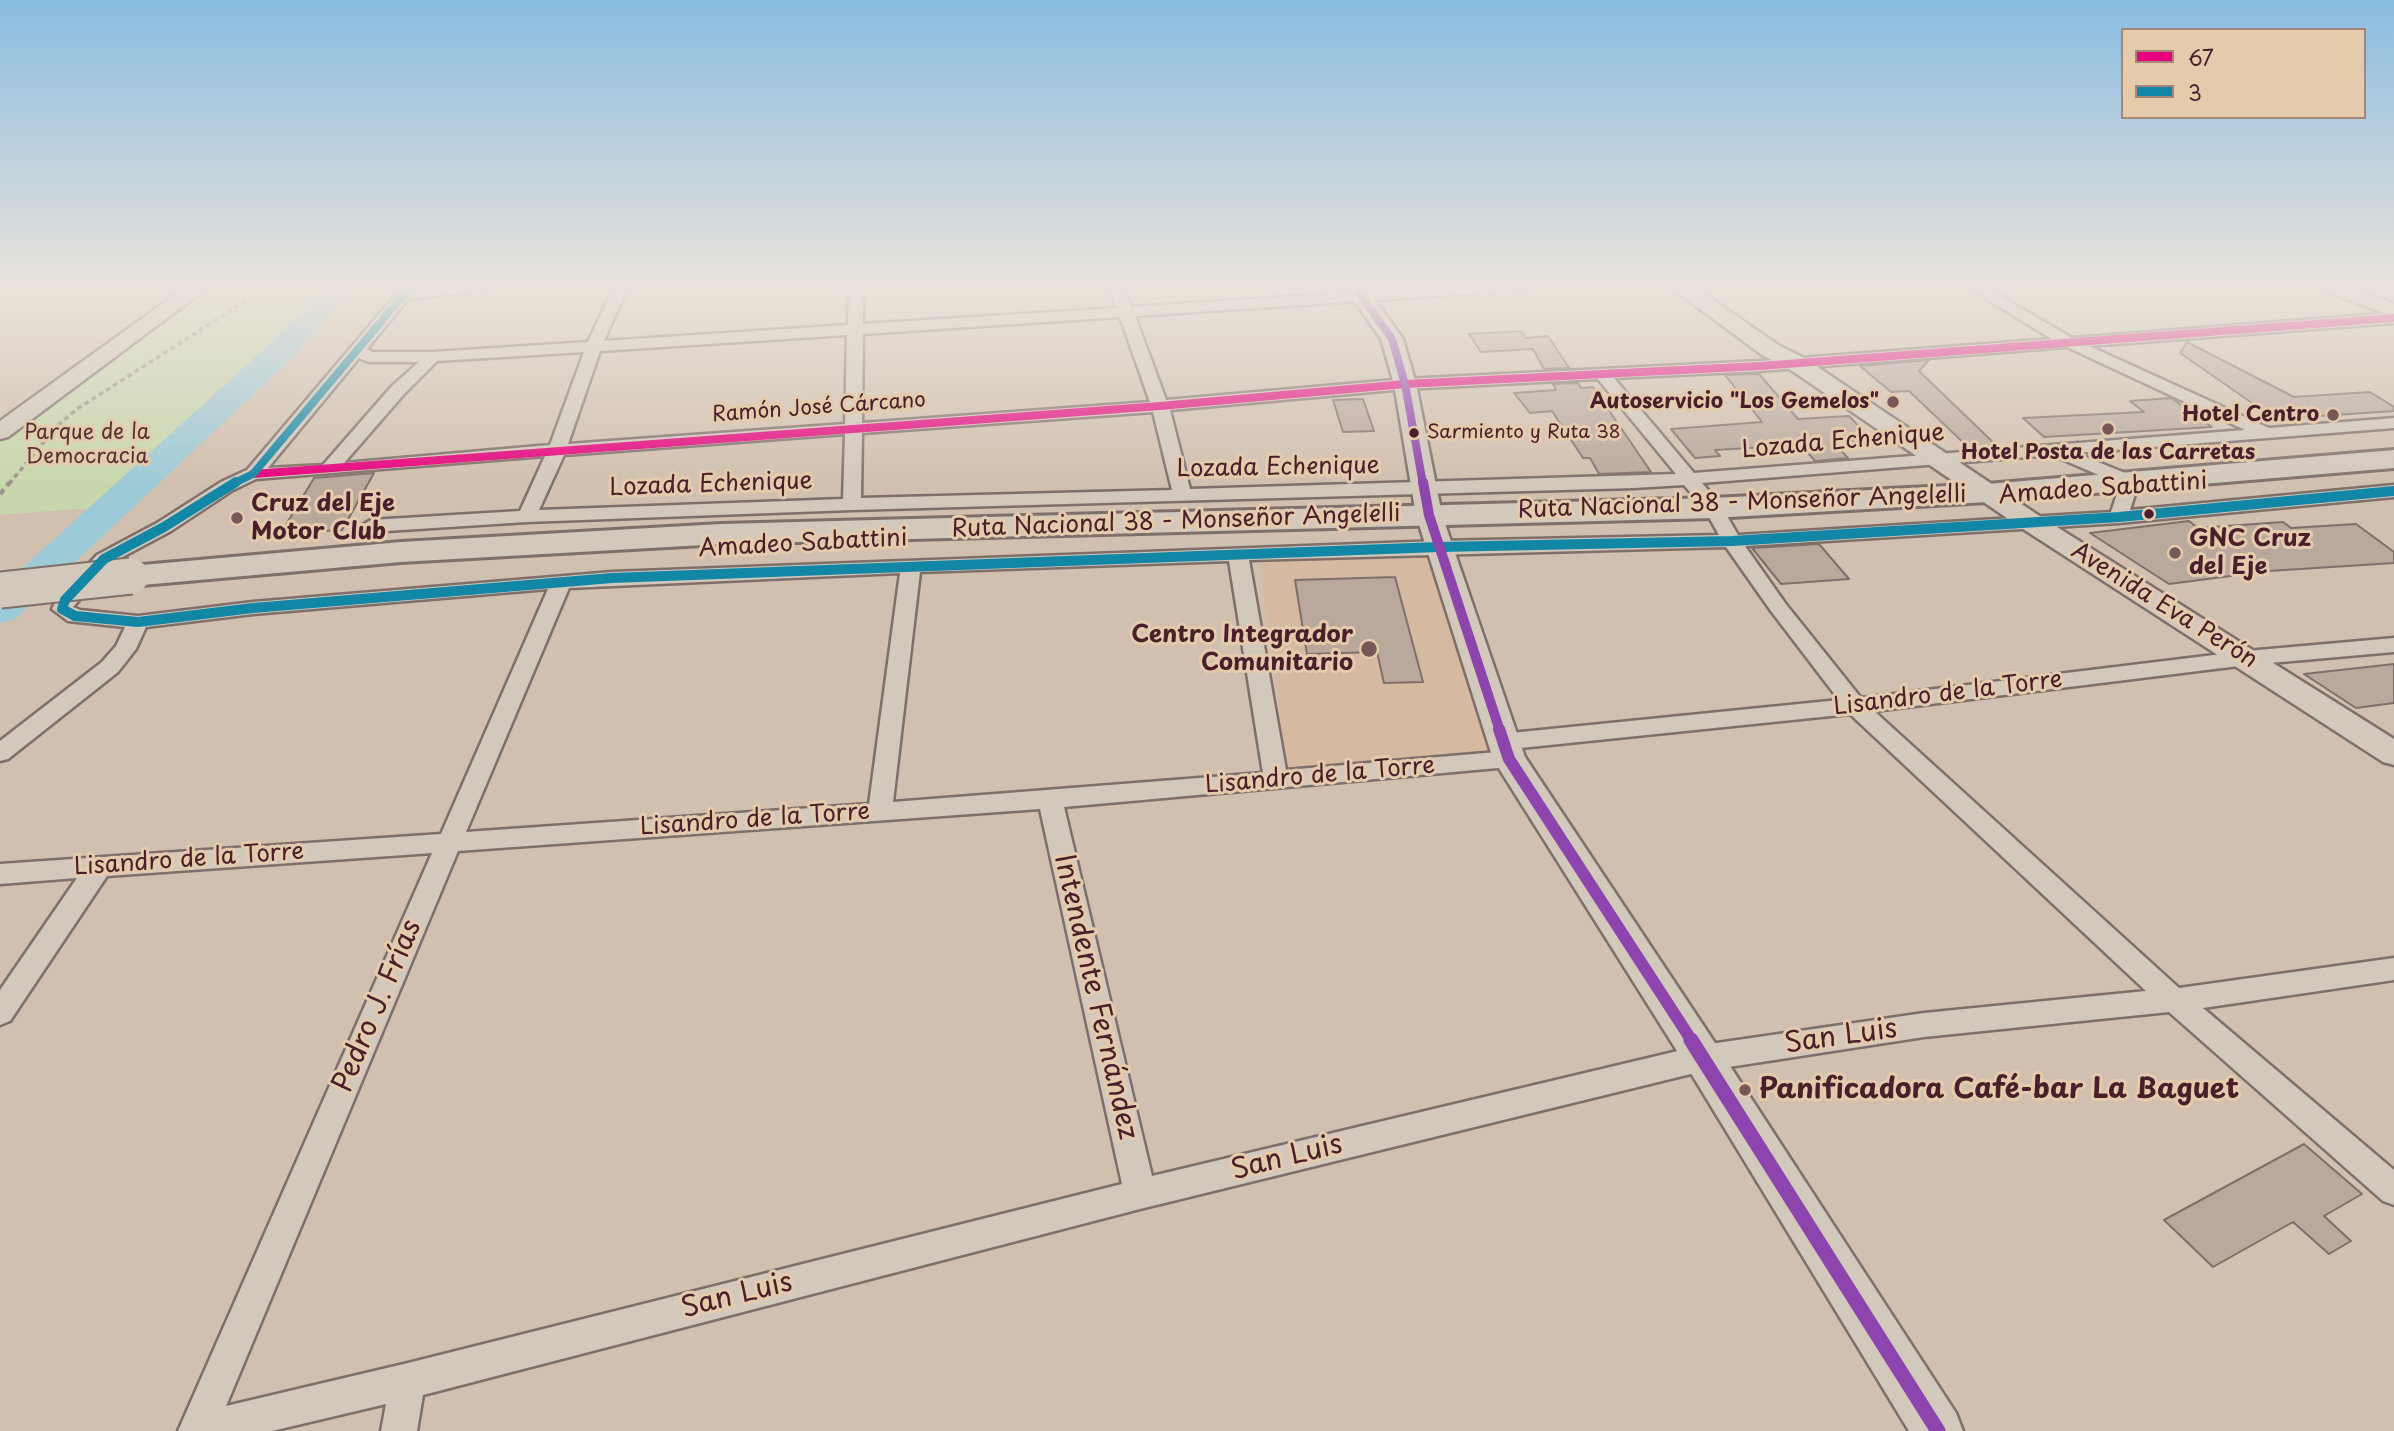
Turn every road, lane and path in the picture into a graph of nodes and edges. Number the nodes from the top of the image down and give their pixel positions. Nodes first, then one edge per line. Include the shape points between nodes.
1 (109, 353) edge
2 (160, 353) edge
3 (357, 353) edge
4 (362, 353) edge
5 (495, 353) edge
6 (592, 353) edge
7 (855, 353) edge
8 (1140, 353) edge
9 (1396, 353) edge
10 (1776, 353) edge
11 (1787, 353) edge
12 (1928, 353) edge
13 (2092, 353) edge
14 (433, 357) junction
15 (1796, 363) junction
16 (1603, 375) junction
17 (1405, 384) junction
18 (1160, 406) junction
19 (2394, 423) edge
20 (854, 428) junction
21 (0, 432) edge
22 (2270, 434) junction
23 (557, 450) junction
24 (2052, 451) junction
25 (2394, 458) edge
26 (1938, 459) junction
27 (328, 470) junction
28 (253, 474) junction
29 (1690, 479) junction
30 (2124, 480) junction
31 (2394, 491) edge
32 (1987, 493) junction
33 (0, 494) edge
34 (1182, 494) junction
35 (1427, 502) junction
36 (852, 504) junction
37 (1713, 508) junction
38 (527, 516) junction
39 (2119, 517) junction
40 (2029, 520) junction
41 (371, 526) dead end
42 (1732, 541) junction
43 (1439, 547) junction
44 (1238, 554) junction
45 (911, 565) junction
46 (561, 582) junction
47 (0, 590) edge
48 (138, 622) junction
49 (2394, 645) edge
50 (2247, 658) junction
51 (1855, 706) junction
52 (1505, 751) junction
53 (0, 753) edge
54 (2394, 754) edge
55 (1276, 779) junction
56 (1050, 800) junction
57 (880, 812) junction
58 (449, 841) junction
59 (99, 866) junction
60 (0, 874) edge
61 (2394, 969) edge
62 (2174, 1000) junction
63 (0, 1013) edge
64 (1703, 1058) junction
65 (2394, 1191) edge
66 (1140, 1194) junction
67 (408, 1381) junction
68 (196, 1431) edge
69 (399, 1431) edge
70 (1938, 1431) edge

1 - 21 street
2 - 33 path via 57,426
3 - 28 street
4 - 14 street via 393,359
5 - 14 street
6 - 23 street
7 - 20 street
8 - 18 street
9 - 17 street
10 - 15 street, Avenida Eva Perón
11 - 15 street, Avenida Eva Perón
12 - 15 street, Ramón José Cárcano
13 - 22 street
14 - 27 street
15 - 16 street, Ramón José Cárcano
15 - 26 street, Avenida Eva Perón
16 - 17 street, Ramón José Cárcano
16 - 29 street
17 - 18 street, Ramón José Cárcano
17 - 35 street
18 - 20 street, Ramón José Cárcano
18 - 34 street
19 - 22 street, Lozada Echenique
20 - 23 street, Ramón José Cárcano
20 - 36 street
22 - 24 street, Lozada Echenique
23 - 27 street, Ramón José Cárcano
23 - 38 street
24 - 26 street, Lozada Echenique
24 - 30 street
25 - 30 highway, Ruta Nacional 38 - Monseñor Angelelli
26 - 29 street, Lozada Echenique
26 - 32 street, Avenida Eva Perón
27 - 28 street, Ramón José Cárcano
28 - 48 street, Amadeo Sabattini via 104,559 62,609 75,616
29 - 35 street, Lozada Echenique
29 - 37 street
30 - 32 highway, Ruta Nacional 38 - Monseñor Angelelli
30 - 39 street via 2126,494
31 - 39 street, Amadeo Sabattini
32 - 37 highway, Ruta Nacional 38 - Monseñor Angelelli
32 - 40 street, Avenida Eva Perón
34 - 35 street, Lozada Echenique
34 - 36 street, Lozada Echenique
35 - 37 highway, Ruta Nacional 38 - Monseñor Angelelli
35 - 43 street
35 - 47 highway, Ruta Nacional 38 - Monseñor Angelelli, bridge via 585,540 401,552
36 - 38 street, Lozada Echenique
37 - 42 street
38 - 41 street, Lozada Echenique
39 - 40 street, Amadeo Sabattini
40 - 42 street, Amadeo Sabattini
40 - 50 street, Avenida Eva Perón
42 - 43 street, Amadeo Sabattini
42 - 51 street
43 - 44 street, Amadeo Sabattini
43 - 52 street
44 - 45 street, Amadeo Sabattini
44 - 55 street
45 - 46 street, Amadeo Sabattini
45 - 57 street
46 - 48 street, Amadeo Sabattini
46 - 58 street, Pedro J. Frías
48 - 53 street via 110,667
49 - 50 street, Lisandro de la Torre
50 - 51 street, Lisandro de la Torre
50 - 54 street, Avenida Eva Perón
51 - 52 street, Lisandro de la Torre
51 - 62 street
52 - 55 street, Lisandro de la Torre
52 - 64 street
55 - 56 street, Lisandro de la Torre
56 - 57 street, Lisandro de la Torre
56 - 66 street, Intendente Fernández
57 - 58 street, Lisandro de la Torre
58 - 59 street, Lisandro de la Torre
58 - 68 street, Pedro J. Frías
59 - 60 street, Lisandro de la Torre
59 - 63 street
61 - 62 street, San Luis
62 - 64 street, San Luis via 1924,1025
62 - 65 street
64 - 66 street, San Luis
64 - 70 street
66 - 67 street, San Luis
67 - 68 street, San Luis
67 - 69 street

